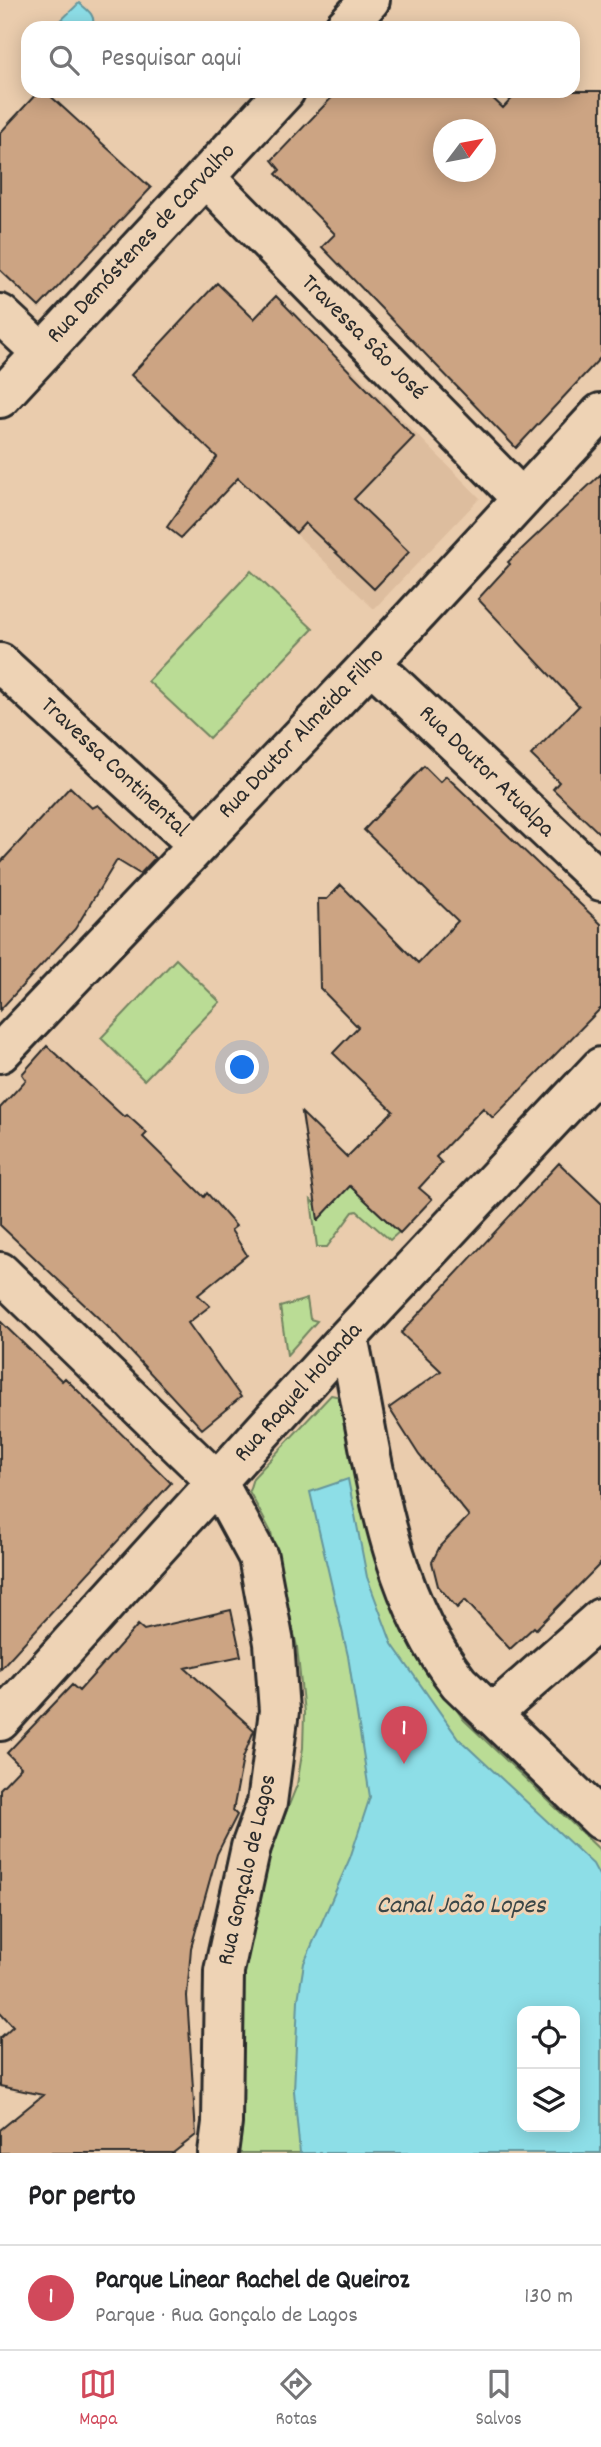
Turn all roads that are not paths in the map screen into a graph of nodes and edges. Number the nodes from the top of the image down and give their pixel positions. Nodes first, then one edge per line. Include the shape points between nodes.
1 (370, 0) edge
2 (350, 21) edge
3 (278, 98) edge
4 (205, 177) junction
5 (0, 314) edge
6 (41, 353) junction
7 (0, 398) edge
8 (601, 413) edge
9 (522, 499) junction
10 (0, 663) edge
11 (371, 663) junction
12 (197, 844) junction
13 (601, 881) edge
14 (0, 1053) edge
15 (601, 1067) edge
16 (0, 1272) edge
17 (348, 1337) junction
18 (218, 1483) junction
19 (601, 1618) edge
20 (491, 1716) junction
21 (0, 1721) edge
22 (601, 1820) edge
23 (218, 2153) edge

1 - 2 street
3 - 4 street, Rua Demóstenes de Carvalho
4 - 6 street, Rua Demóstenes de Carvalho
4 - 9 street, Travessa São José
5 - 6 street
6 - 7 street, Rua Demóstenes de Carvalho
8 - 9 street, Rua Doutor Almeida Filho
9 - 11 street, Rua Doutor Almeida Filho
10 - 12 street, Travessa Continental
11 - 12 street, Rua Doutor Almeida Filho
11 - 13 street, Rua Doutor Atualpa
12 - 14 street, Rua Doutor Almeida Filho
15 - 17 street, Rua Raquel Holanda
16 - 18 street, Rua Gonçalo de Lagos
17 - 18 street, Rua Raquel Holanda
17 - 20 street via 389,1538 402,1580 440,1660
18 - 21 street, Rua Raquel Holanda
18 - 23 street, Rua Gonçalo de Lagos via 258,1557 274,1643 279,1711 268,1803 251,1847 224,1970
19 - 20 street
20 - 22 street

